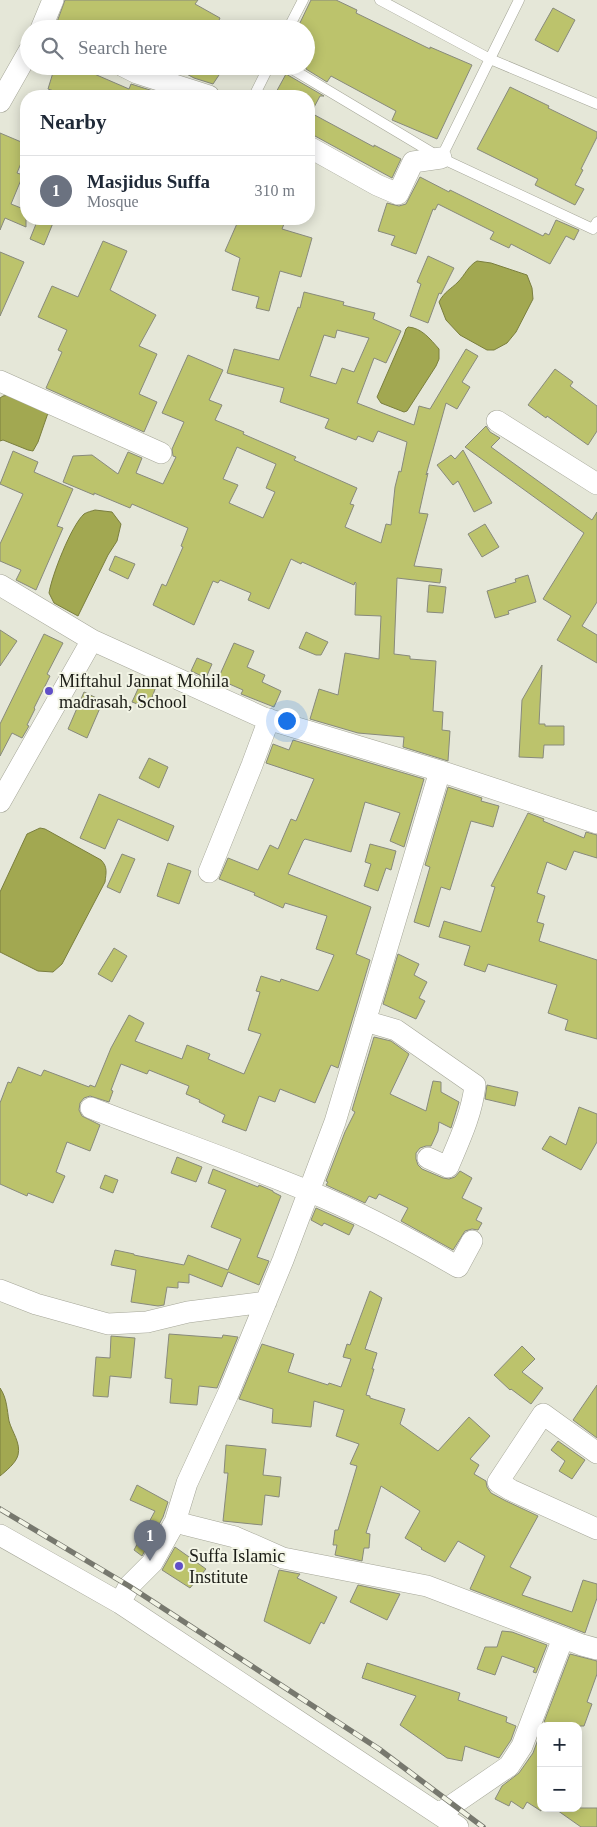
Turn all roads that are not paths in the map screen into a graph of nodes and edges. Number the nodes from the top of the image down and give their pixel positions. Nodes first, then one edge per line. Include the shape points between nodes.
1 (53, 0) edge
2 (302, 0) edge
3 (380, 0) edge
4 (520, 0) edge
5 (45, 20) edge
6 (292, 20) edge
7 (490, 59) junction
8 (20, 67) edge
9 (143, 75) edge
10 (264, 75) edge
11 (302, 75) edge
12 (190, 90) edge
13 (257, 90) edge
14 (0, 102) edge
15 (597, 104) edge
16 (315, 150) edge
17 (442, 158) junction
18 (597, 222) edge
19 (0, 381) edge
20 (497, 421) dead end
21 (161, 453) dead end
22 (597, 484) edge
23 (0, 585) edge
24 (92, 640) junction
25 (269, 719) junction
26 (440, 771) junction
27 (0, 802) edge
28 (597, 823) edge
29 (209, 872) dead end
30 (365, 1022) junction
31 (91, 1108) dead end
32 (428, 1158) dead end
33 (309, 1191) junction
34 (472, 1241) dead end
35 (0, 1290) edge
36 (266, 1302) junction
37 (597, 1453) edge
38 (175, 1522) junction
39 (597, 1530) edge
40 (0, 1535) edge
41 (120, 1603) junction
42 (563, 1638) junction
43 (597, 1649) edge
44 (439, 1814) junction
45 (458, 1827) edge

1 - 5 street
2 - 6 lane
3 - 7 lane
4 - 7 lane
7 - 15 lane
7 - 17 lane
8 - 14 street
9 - 12 street
10 - 13 lane
11 - 17 lane
16 - 17 street via 398,194 413,162
17 - 18 lane via 594,229
19 - 21 street
20 - 22 street
23 - 24 street
24 - 25 street
24 - 27 street
25 - 26 street
25 - 29 street
26 - 28 street
26 - 30 street
30 - 32 street via 396,1030 475,1085 465,1125 448,1167
30 - 33 street via 335,1122
31 - 33 street
33 - 34 street via 358,1213 458,1267
33 - 36 street
35 - 36 street via 36,1304 108,1324 147,1322 188,1312
36 - 38 street via 188,1483
37 - 39 street via 543,1414 498,1482
38 - 41 street via 152,1563 129,1586
38 - 42 street via 235,1537 283,1558 427,1586
40 - 41 street
41 - 44 street
42 - 43 street
42 - 44 street via 522,1746 509,1766
44 - 45 street

